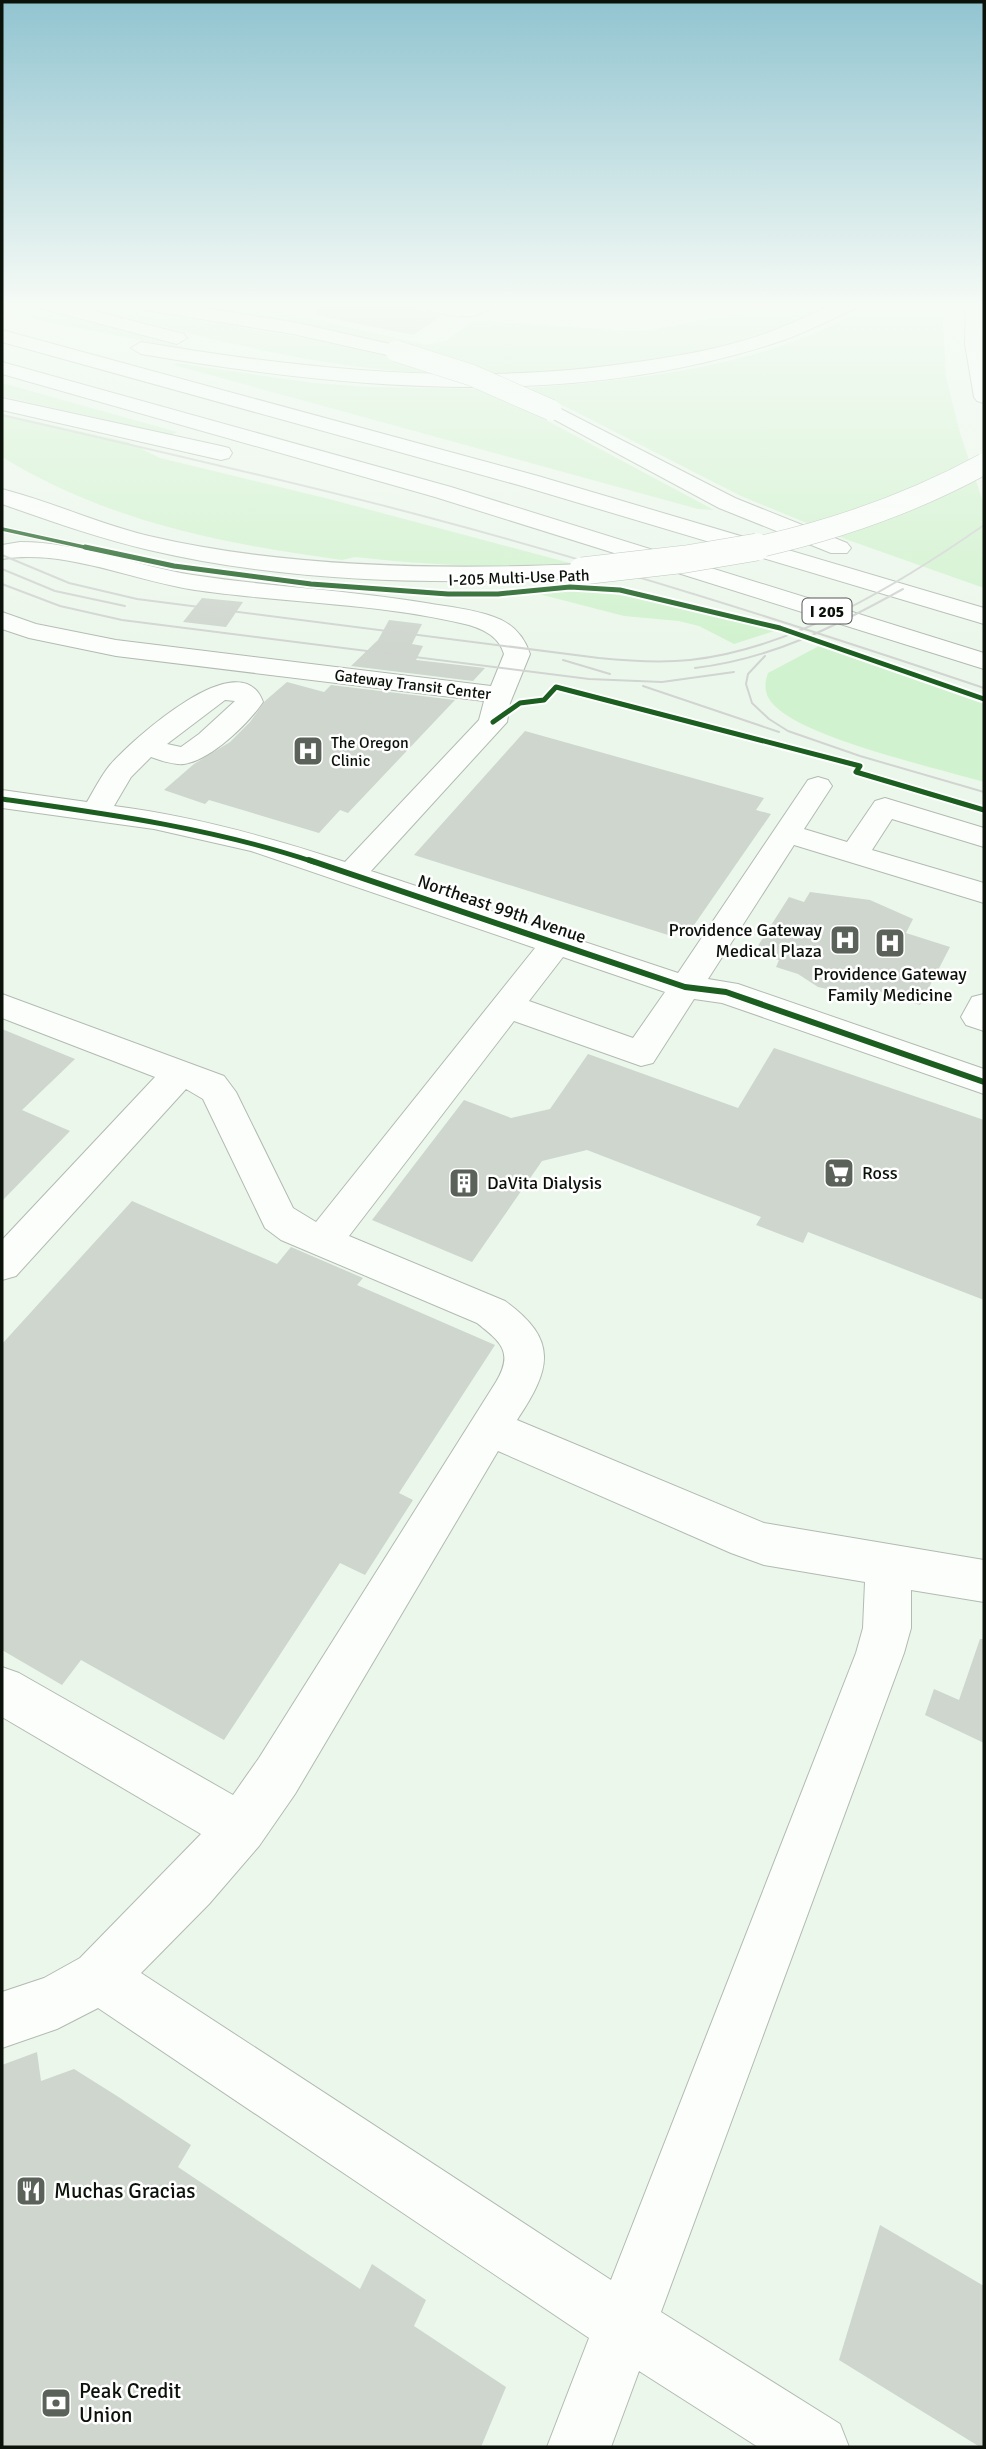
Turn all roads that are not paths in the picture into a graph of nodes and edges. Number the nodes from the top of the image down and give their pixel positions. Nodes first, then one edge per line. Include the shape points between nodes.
1 (65, 418) edge
2 (182, 418) edge
3 (302, 418) edge
4 (567, 418) edge
5 (984, 464) edge
6 (9, 487) edge
7 (2, 552) edge
8 (712, 575) junction
9 (984, 599) edge
10 (984, 616) edge
11 (2, 620) edge
12 (984, 661) edge
13 (497, 700) junction
14 (147, 746) junction
15 (818, 786) dead end
16 (2, 799) edge
17 (96, 811) junction
18 (788, 834) junction
19 (984, 838) edge
20 (853, 854) junction
21 (351, 874) junction
22 (984, 893) edge
23 (556, 944) junction
24 (685, 986) junction
25 (2, 1005) edge
26 (508, 1006) junction
27 (984, 1006) edge
28 (984, 1019) edge
29 (180, 1074) junction
30 (984, 1082) edge
31 (323, 1241) junction
32 (2, 1265) edge
33 (489, 1427) junction
34 (888, 1564) junction
35 (984, 1581) edge
36 (2, 1689) edge
37 (241, 1828) junction
38 (99, 1978) junction
39 (2, 2020) edge
40 (624, 2325) junction
41 (579, 2447) edge
42 (817, 2447) edge

1 - 8 main road via 336,480 617,559
2 - 8 main road, I 205
3 - 10 main road, I 205
4 - 9 main road, bridge via 727,503
5 - 6 main road, bridge via 884,512 817,533 673,561 481,575 281,563 175,540
7 - 13 main road, Gateway Transit Center via 38,548 163,577 400,605 477,621 501,630 516,649 513,669
8 - 12 main road, I 205
11 - 13 main road, Gateway Transit Center via 116,648
13 - 21 main road via 486,732
14 - 14 main road via 208,697 240,691 247,696 248,702 187,755
14 - 17 main road via 120,772
15 - 18 main road
16 - 17 main road, Northeast 99th Avenue
17 - 21 main road, Northeast 99th Avenue via 260,844
18 - 20 main road
18 - 24 main road via 733,892
19 - 20 main road via 885,807
20 - 22 main road
21 - 23 main road, Northeast 99th Avenue
23 - 24 main road, Northeast 99th Avenue
23 - 26 main road
24 - 26 main road via 641,1054
24 - 30 main road, Northeast 99th Avenue via 726,992
25 - 29 main road
26 - 31 main road
27 - 28 main road via 978,1017
29 - 31 main road via 218,1092 279,1218
29 - 32 main road
31 - 33 main road via 491,1312 521,1335 525,1368
33 - 34 main road via 731,1533 764,1544
33 - 37 main road
34 - 35 main road
34 - 40 main road via 887,1628 880,1653
36 - 37 main road
37 - 38 main road
38 - 39 main road via 57,2001
38 - 40 main road
40 - 41 main road
40 - 42 main road

